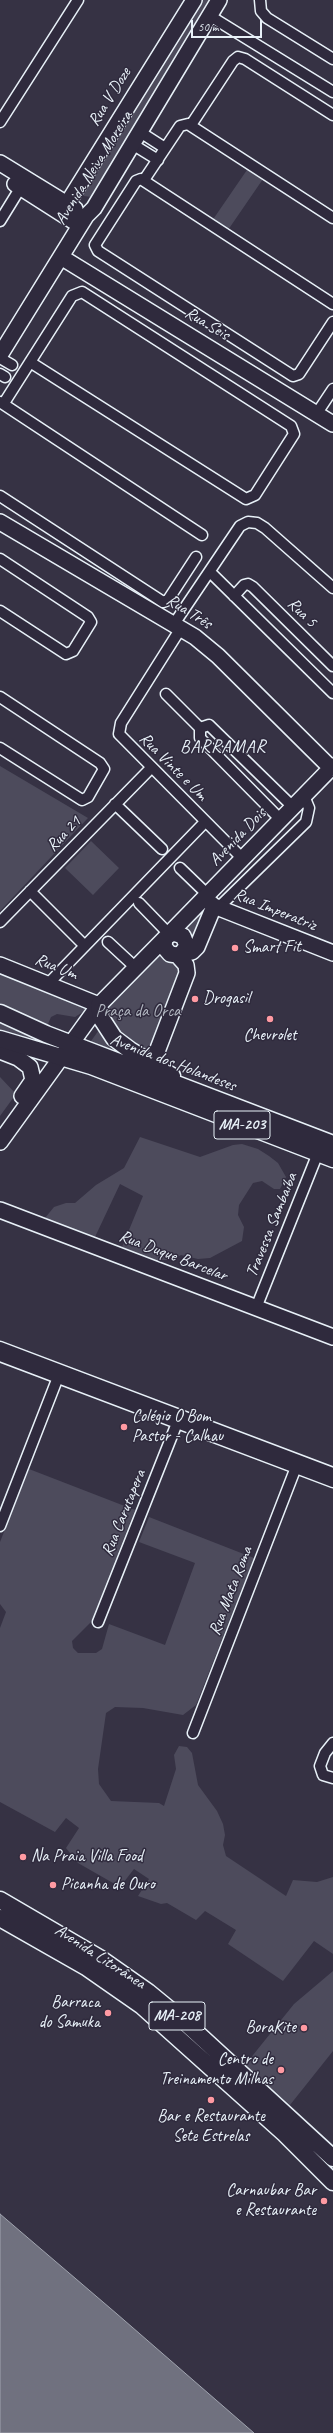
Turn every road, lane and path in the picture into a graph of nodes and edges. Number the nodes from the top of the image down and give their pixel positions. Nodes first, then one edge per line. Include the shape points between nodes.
1 (78, 0) edge
2 (194, 0) edge
3 (219, 0) edge
4 (260, 0) edge
5 (210, 16) junction
6 (333, 59) edge
7 (333, 92) edge
8 (333, 116) edge
9 (0, 122) edge
10 (191, 125) junction
11 (136, 138) junction
12 (166, 148) junction
13 (158, 160) junction
14 (0, 163) edge
15 (0, 175) edge
16 (144, 180) junction
17 (24, 184) junction
18 (66, 210) junction
19 (333, 218) edge
20 (0, 221) edge
21 (83, 221) junction
22 (61, 257) junction
23 (333, 304) edge
24 (333, 322) edge
25 (0, 355) edge
26 (0, 358) edge
27 (30, 362) junction
28 (12, 365) dead end
29 (333, 389) edge
30 (2, 403) edge
31 (317, 413) junction
32 (333, 424) edge
33 (0, 496) edge
34 (0, 522) edge
35 (202, 535) dead end
36 (196, 557) dead end
37 (0, 559) edge
38 (210, 572) junction
39 (333, 588) edge
40 (234, 596) junction
41 (0, 611) edge
42 (177, 626) junction
43 (333, 666) edge
44 (333, 693) edge
45 (166, 694) dead end
46 (0, 697) edge
47 (200, 728) junction
48 (0, 748) edge
49 (332, 767) edge
50 (150, 768) junction
51 (304, 796) junction
52 (115, 804) junction
53 (293, 808) junction
54 (281, 820) junction
55 (205, 822) junction
56 (162, 849) dead end
57 (243, 859) junction
58 (180, 868) dead end
59 (30, 891) junction
60 (211, 901) junction
61 (139, 903) dead end
62 (0, 922) edge
63 (108, 942) dead end
64 (85, 946) junction
65 (169, 947) junction
66 (333, 953) edge
67 (0, 965) edge
68 (135, 967) junction
69 (48, 984) junction
70 (99, 1005) junction
71 (0, 1013) edge
72 (0, 1039) edge
73 (66, 1050) junction
74 (0, 1051) edge
75 (150, 1068) junction
76 (152, 1090) junction
77 (0, 1126) edge
78 (0, 1142) edge
79 (333, 1144) edge
80 (318, 1153) junction
81 (333, 1159) edge
82 (0, 1210) edge
83 (256, 1308) junction
84 (333, 1337) edge
85 (0, 1347) edge
86 (0, 1356) edge
87 (60, 1374) junction
88 (179, 1419) junction
89 (297, 1464) junction
90 (333, 1473) edge
91 (333, 1482) edge
92 (0, 1526) edge
93 (98, 1622) dead end
94 (193, 1733) dead end
95 (333, 1744) edge
96 (333, 1778) edge
97 (0, 1900) edge
98 (0, 1918) edge
99 (333, 2158) edge
100 (333, 2182) edge

1 - 9 street
2 - 18 street, Rua V Doze
3 - 5 street, Avenida Neiva Moreira
4 - 6 street via 261,11 266,18
5 - 7 street
5 - 11 street, Avenida Neiva Moreira
8 - 10 street via 238,57
10 - 12 street via 185,123 180,126
10 - 19 street
11 - 12 street
11 - 13 street
11 - 21 street, Avenida Neiva Moreira via 94,208
12 - 13 street
13 - 16 street
14 - 17 street
15 - 17 street
16 - 23 street
16 - 24 street via 138,178 136,181 96,243 98,251 293,376 299,374
17 - 18 street
17 - 20 street
18 - 21 street
21 - 22 street, Avenida Neiva Moreira
22 - 25 street, Avenida Neiva Moreira
22 - 31 street, Rua Seis
26 - 28 street
27 - 27 street via 246,499 255,495 294,434 290,426 82,292 72,296
27 - 30 street
29 - 31 street
30 - 35 street
31 - 32 street, Rua Seis
33 - 36 street via 163,602 168,600
34 - 42 street, Rua Três
37 - 41 street via 88,617 91,622 73,651 66,654
38 - 39 street, Rua Vinte e Um via 240,526 253,522 264,528
38 - 40 street
38 - 42 street, Rua Vinte e Um
40 - 43 street, Rua 5 via 248,584
40 - 44 street
42 - 49 street, Rua Três via 218,656
42 - 50 street, Rua Vinte e Um via 119,729 122,738
45 - 47 street
46 - 48 street via 100,763 104,769 88,797 82,800
47 - 53 street via 209,726
47 - 54 street via 200,738
49 - 51 street, Avenida Dois
50 - 52 street, Rua 21
50 - 55 street, Rua Vinte e Um
51 - 53 street, Avenida Dois
51 - 60 street via 309,808 306,822
52 - 56 street
52 - 59 street, Rua 21
53 - 54 street, Avenida Dois
54 - 57 street, Avenida Dois
55 - 57 street, Rua Vinte e Um
55 - 64 street
57 - 60 street, Avenida Dois
58 - 60 street
59 - 62 street, Rua 21
59 - 64 street
60 - 65 street, Avenida Dois
60 - 65 street via 197,947 189,954
60 - 66 street, Rua Imperatriz
61 - 65 street
63 - 68 street
64 - 69 street
65 - 68 street, Avenida Dois
65 - 75 street via 186,965 187,973
67 - 69 street, Rua Um
68 - 70 street, Avenida Dois
69 - 70 street, Rua Um
70 - 73 street, Avenida Dois
70 - 75 main road via 103,1023 114,1038
71 - 73 main road via 46,1034
72 - 73 main road, Avenida dos Holandeses / MA-203
73 - 75 main road, Avenida dos Holandeses / MA-203
73 - 76 main road, Avenida dos Holandeses / MA-203
73 - 78 street, Avenida Dois
74 - 77 street via 25,1063 30,1067 33,1076
75 - 76 street
75 - 79 main road, Avenida dos Holandeses / MA-203 via 193,1090
76 - 80 main road, Avenida dos Holandeses / MA-203
80 - 81 main road, Avenida dos Holandeses / MA-203
80 - 83 street, Travessa Sambaíba
82 - 83 street, Rua Duque Barcelar
83 - 84 street, Rua Duque Barcelar
85 - 87 street
86 - 87 street
87 - 88 street
87 - 92 street
88 - 89 street
88 - 93 street, Rua Carutapera
89 - 90 street
89 - 91 street
89 - 94 street, Rua Mata Roma
95 - 96 street via 325,1753 320,1766 323,1775
97 - 99 main road, Avenida Litorânea / MA-208 via 101,1959 148,1992
98 - 100 main road, Avenida Litorânea / MA-208 via 86,1967 142,2006 275,2124

